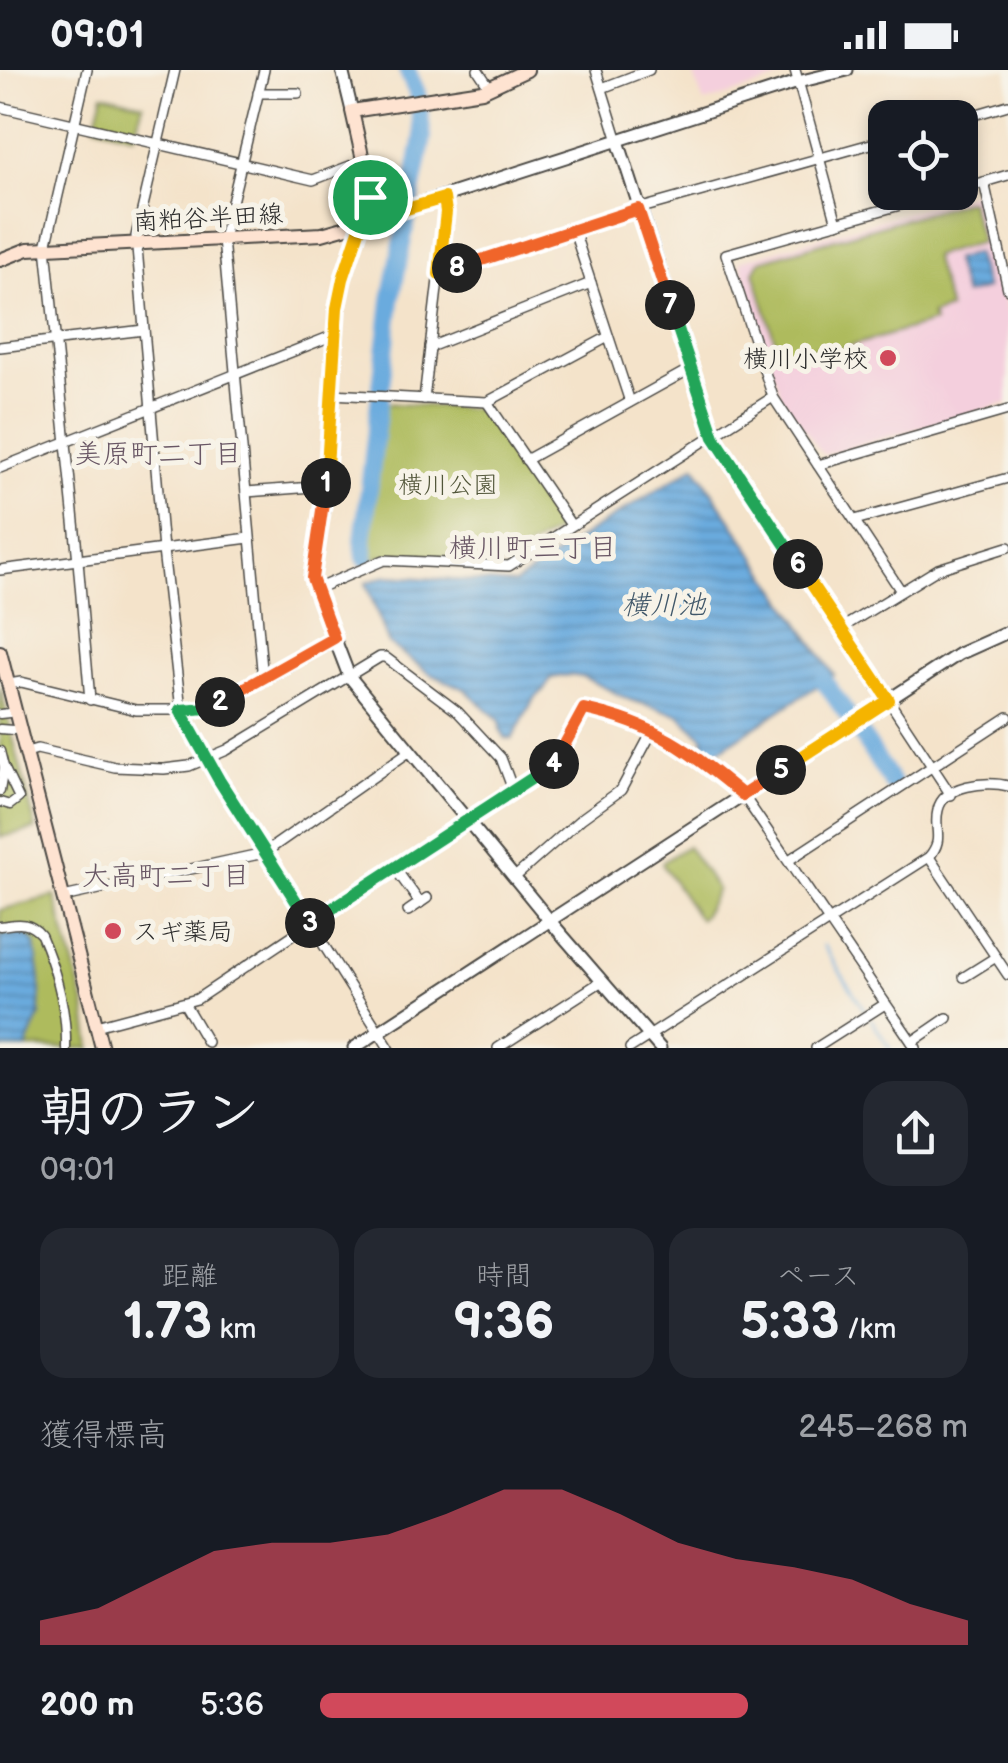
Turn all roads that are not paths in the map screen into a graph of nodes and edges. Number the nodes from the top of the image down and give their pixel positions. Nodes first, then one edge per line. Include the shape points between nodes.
1 (88, 70) edge
2 (175, 70) edge
3 (264, 70) edge
4 (342, 70) edge
5 (478, 70) edge
6 (528, 70) edge
7 (596, 70) edge
8 (649, 70) edge
9 (846, 70) edge
10 (797, 76) edge
11 (490, 88) junction
12 (602, 88) junction
13 (258, 93) junction
14 (298, 93) dead end
15 (1008, 105) edge
16 (0, 107) edge
17 (352, 111) junction
18 (978, 114) edge
19 (75, 124) junction
20 (618, 141) junction
21 (158, 144) junction
22 (868, 145) edge
23 (819, 158) junction
24 (363, 161) junction
25 (241, 163) junction
26 (1008, 175) edge
27 (984, 182) junction
28 (978, 184) edge
29 (370, 191) junction
30 (444, 198) junction
31 (638, 209) junction
32 (883, 210) edge
33 (398, 212) junction
34 (362, 223) junction
35 (837, 223) junction
36 (574, 231) junction
37 (223, 239) junction
38 (136, 243) junction
39 (46, 247) junction
40 (1004, 256) edge
41 (0, 260) edge
42 (439, 274) junction
43 (591, 283) junction
44 (1008, 289) edge
45 (144, 330) junction
46 (334, 335) junction
47 (608, 337) junction
48 (55, 341) junction
49 (430, 347) junction
50 (0, 348) edge
51 (690, 369) junction
52 (235, 375) junction
53 (331, 394) junction
54 (773, 398) junction
55 (424, 399) junction
56 (487, 402) junction
57 (630, 402) junction
58 (150, 410) junction
59 (1008, 410) edge
60 (714, 437) junction
61 (66, 443) junction
62 (526, 460) junction
63 (818, 464) junction
64 (0, 468) edge
65 (1008, 478) edge
66 (326, 486) junction
67 (246, 492) junction
68 (855, 520) junction
69 (570, 525) junction
70 (250, 538) junction
71 (1008, 547) edge
72 (163, 550) junction
73 (78, 561) junction
74 (0, 570) edge
75 (316, 589) junction
76 (902, 591) junction
77 (840, 629) junction
78 (1008, 632) edge
79 (334, 638) junction
80 (0, 652) edge
81 (349, 676) junction
82 (262, 680) junction
83 (9, 684) junction
84 (90, 700) junction
85 (889, 700) junction
86 (180, 710) junction
87 (1008, 717) edge
88 (0, 730) edge
89 (13, 730) dead end
90 (653, 730) junction
91 (0, 751) edge
92 (410, 751) junction
93 (26, 752) junction
94 (206, 760) junction
95 (933, 765) junction
96 (4, 767) junction
97 (1008, 786) edge
98 (0, 790) edge
99 (512, 790) junction
100 (743, 795) junction
101 (951, 795) junction
102 (19, 798) junction
103 (0, 802) edge
104 (32, 803) dead end
105 (467, 819) junction
106 (264, 852) junction
107 (929, 856) junction
108 (788, 860) junction
109 (394, 867) junction
110 (515, 877) junction
111 (64, 897) junction
112 (408, 910) dead end
113 (550, 921) junction
114 (829, 921) junction
115 (309, 923) junction
116 (0, 926) edge
117 (996, 957) junction
118 (1008, 975) edge
119 (964, 977) dead end
120 (602, 982) junction
121 (184, 1003) junction
122 (885, 1004) junction
123 (947, 1018) dead end
124 (96, 1026) junction
125 (378, 1032) junction
126 (648, 1036) junction
127 (206, 1042) edge
128 (914, 1045) edge
129 (66, 1048) edge
130 (102, 1048) edge
131 (354, 1048) edge
132 (389, 1048) edge
133 (498, 1048) edge
134 (630, 1048) edge
135 (660, 1048) edge
136 (816, 1048) edge

1 - 19 street
2 - 21 street
3 - 13 street
4 - 17 street
5 - 11 street
6 - 11 main road
7 - 12 street
8 - 12 street
9 - 10 street
10 - 20 street
10 - 23 street
11 - 17 main road
12 - 20 street
13 - 14 street
13 - 25 street
15 - 18 street
16 - 19 street
17 - 24 main road
19 - 21 street
19 - 39 street
20 - 30 street
20 - 31 street
21 - 25 street
21 - 38 street
22 - 23 street
23 - 31 street
23 - 35 street
24 - 25 street via 314,180
24 - 29 main road
25 - 37 street
26 - 27 street
27 - 28 street
27 - 40 street
29 - 33 street via 379,206
29 - 34 main road
30 - 33 street
30 - 42 street
31 - 36 street
31 - 51 street
32 - 35 street
33 - 34 street
34 - 37 main road, 南粕谷半田線 via 322,234
34 - 46 street
35 - 54 street via 726,254
36 - 42 street
36 - 43 street
37 - 38 main road, 南粕谷半田線
37 - 52 street
38 - 39 main road, 南粕谷半田線
38 - 45 street
39 - 41 main road, 南粕谷半田線
39 - 48 street
40 - 44 street
42 - 49 street
43 - 47 street
43 - 49 street
45 - 48 street
45 - 58 street
46 - 52 street
46 - 53 street
47 - 56 street
47 - 57 street
48 - 50 street
48 - 61 street
49 - 55 street
51 - 57 street
51 - 60 street
52 - 58 street
52 - 67 street
53 - 55 street
53 - 66 street
54 - 60 street
54 - 63 street
55 - 56 street
56 - 62 street
57 - 62 street
58 - 61 street
58 - 72 street
59 - 63 street
60 - 69 street
60 - 77 street
61 - 64 street
61 - 73 street
62 - 69 street
63 - 68 street
65 - 68 street
66 - 67 street
66 - 75 street via 313,562
67 - 70 street
68 - 76 street
69 - 75 street via 509,566 384,560
70 - 72 street
70 - 82 street
71 - 76 street via 938,570
72 - 73 street
72 - 86 street
73 - 74 street
73 - 84 street
75 - 79 street
76 - 77 street
77 - 85 street
78 - 85 street via 959,654
79 - 81 street
79 - 82 street
80 - 83 main road
81 - 92 street
81 - 94 street
81 - 99 street via 384,657 458,712 502,758
82 - 86 street via 213,706
83 - 84 street
83 - 93 main road
84 - 86 street
85 - 95 street
85 - 100 street
86 - 94 street
87 - 95 street
88 - 89 street
90 - 99 street via 584,709 554,765
90 - 100 street
90 - 110 street via 621,790
91 - 96 street
92 - 105 street
92 - 106 street
93 - 94 street via 115,768
93 - 111 main road
94 - 106 street
95 - 101 street
95 - 108 street
96 - 98 street
96 - 102 street
97 - 101 street via 982,782
99 - 105 street
100 - 108 street
100 - 113 street
101 - 107 street via 938,808 938,844
102 - 103 street
102 - 104 street
105 - 109 street
105 - 110 street
106 - 111 street
106 - 115 street
107 - 114 street
107 - 117 street
108 - 114 street
109 - 112 street via 423,901
109 - 115 street
110 - 113 street
111 - 124 main road
113 - 120 street
113 - 125 street
114 - 122 street
114 - 126 street
115 - 121 street
115 - 125 street
116 - 129 street via 28,924 41,935 63,1002
117 - 118 street
117 - 119 street
120 - 126 street
120 - 133 street
121 - 124 street
121 - 127 street
122 - 128 street
122 - 136 street
123 - 128 street
124 - 130 main road
125 - 131 street
125 - 132 street
126 - 134 street
126 - 135 street

